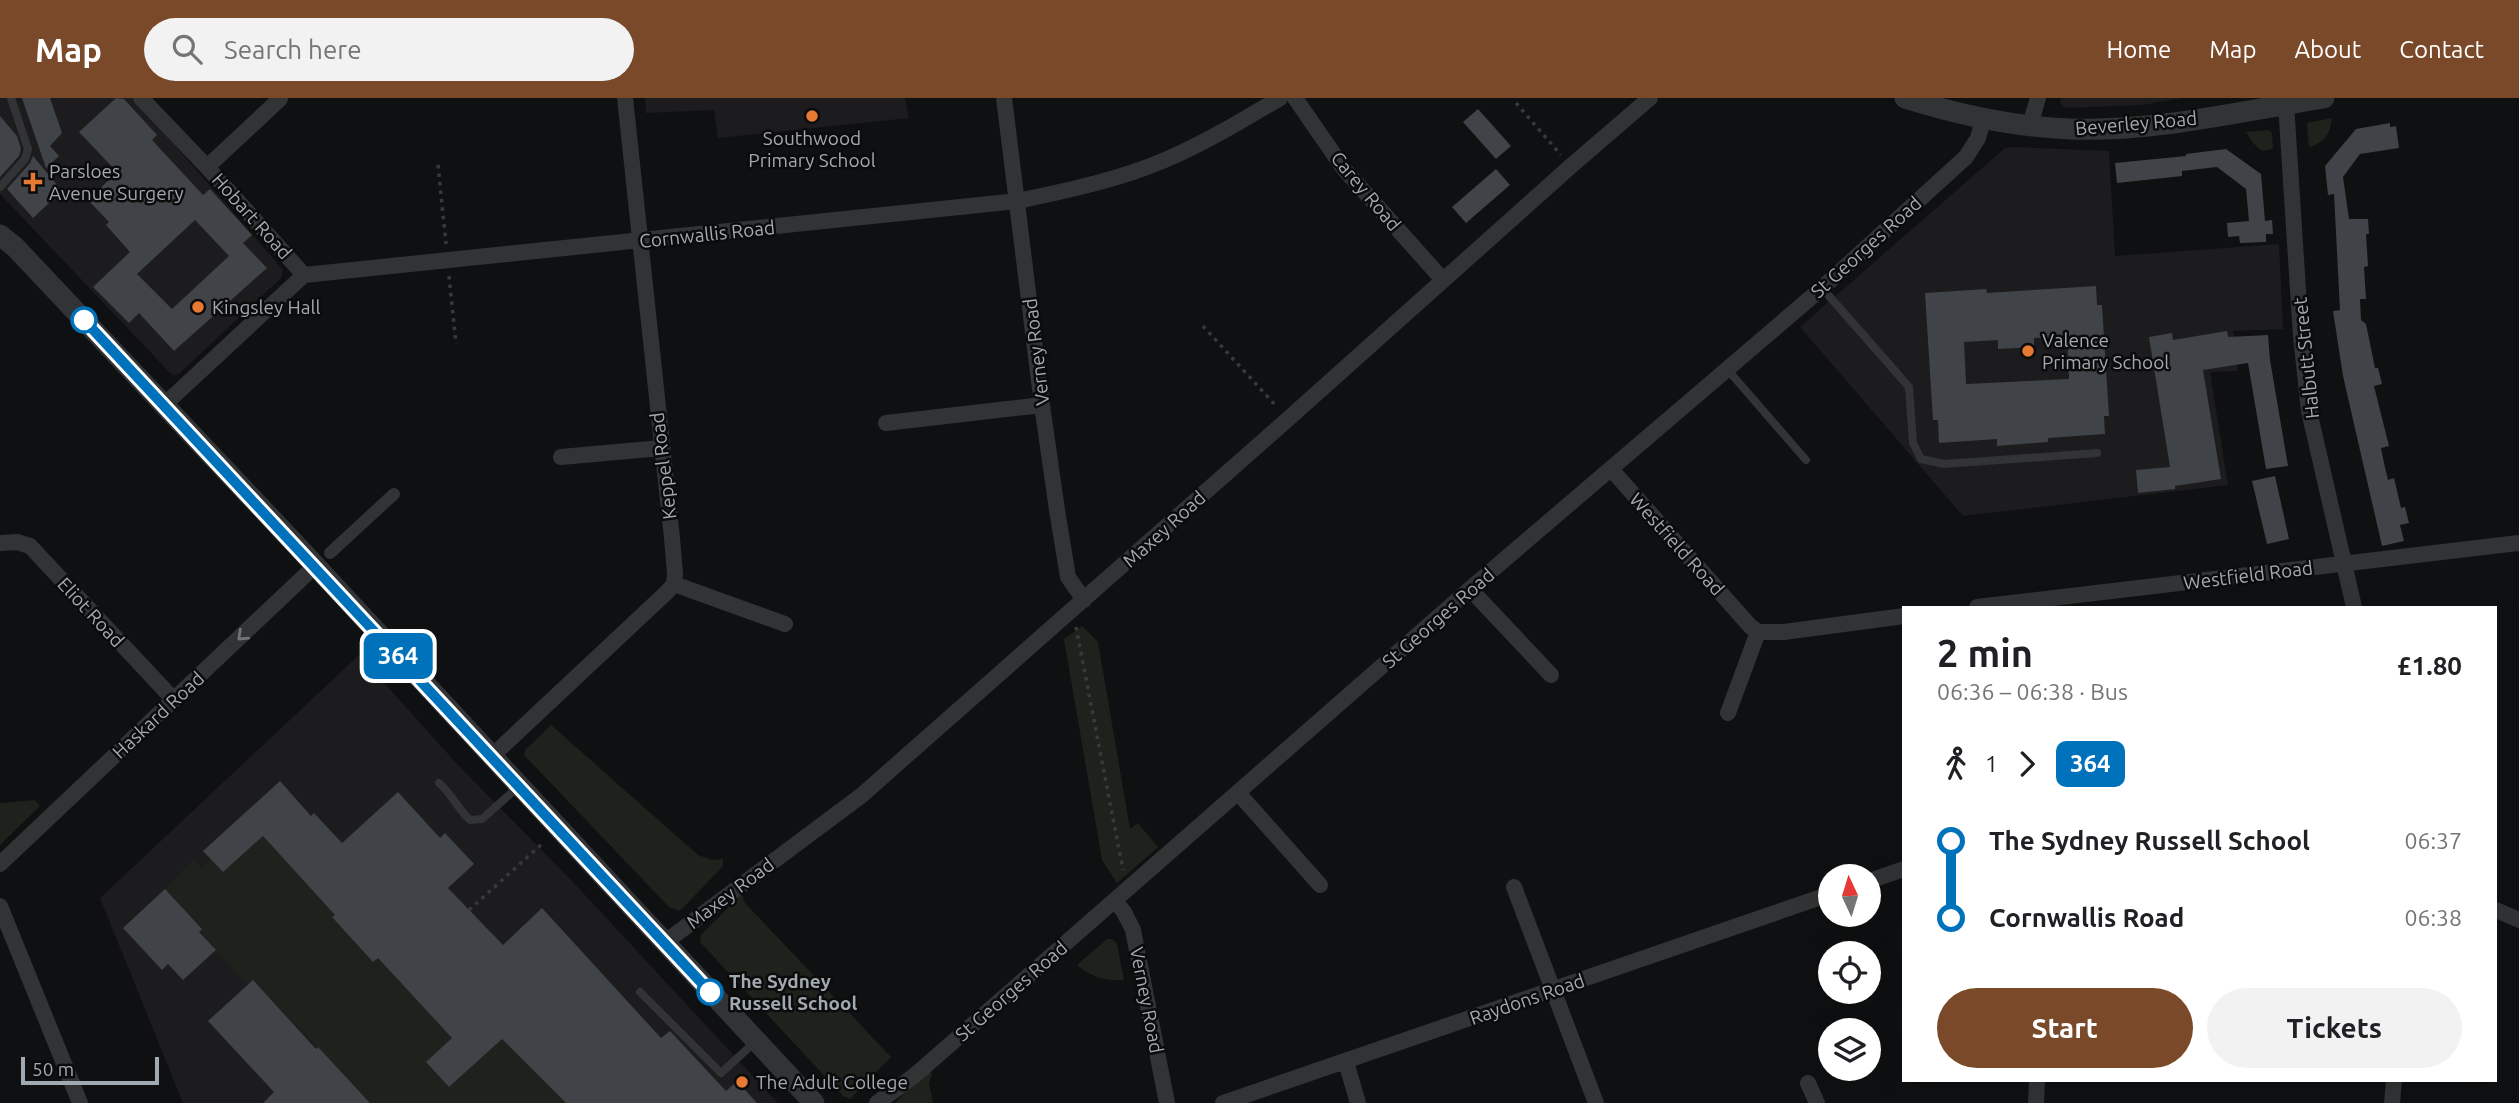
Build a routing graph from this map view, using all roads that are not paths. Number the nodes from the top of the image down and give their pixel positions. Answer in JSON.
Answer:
{"nodes":[{"id":1,"x":11,"y":98,"type":"edge"},
{"id":2,"x":141,"y":98,"type":"edge"},
{"id":3,"x":625,"y":98,"type":"edge"},
{"id":4,"x":1004,"y":98,"type":"edge"},
{"id":5,"x":1280,"y":98,"type":"edge"},
{"id":6,"x":1295,"y":98,"type":"edge"},
{"id":7,"x":1650,"y":98,"type":"edge"},
{"id":8,"x":1905,"y":98,"type":"edge"},
{"id":9,"x":2038,"y":98,"type":"edge"},
{"id":10,"x":2324,"y":98,"type":"edge"},
{"id":11,"x":280,"y":99,"type":"edge"},
{"id":12,"x":2286,"y":104,"type":"junction"},
{"id":13,"x":1983,"y":120,"type":"junction"},
{"id":14,"x":2035,"y":127,"type":"junction"},
{"id":15,"x":207,"y":167,"type":"junction"},
{"id":16,"x":0,"y":187,"type":"edge"},
{"id":17,"x":1018,"y":201,"type":"junction"},
{"id":18,"x":0,"y":235,"type":"edge"},
{"id":19,"x":640,"y":241,"type":"junction"},
{"id":20,"x":304,"y":275,"type":"junction"},
{"id":21,"x":1443,"y":279,"type":"junction"},
{"id":22,"x":1822,"y":288,"type":"junction"},
{"id":23,"x":1727,"y":369,"type":"junction"},
{"id":24,"x":164,"y":405,"type":"junction"},
{"id":25,"x":1042,"y":405,"type":"junction"},
{"id":26,"x":886,"y":423,"type":"dead end"},
{"id":27,"x":661,"y":449,"type":"junction"},
{"id":28,"x":2097,"y":453,"type":"dead end"},
{"id":29,"x":561,"y":457,"type":"dead end"},
{"id":30,"x":1807,"y":460,"type":"dead end"},
{"id":31,"x":1611,"y":469,"type":"junction"},
{"id":32,"x":394,"y":494,"type":"dead end"},
{"id":33,"x":0,"y":543,"type":"edge"},
{"id":34,"x":2519,"y":543,"type":"edge"},
{"id":35,"x":322,"y":559,"type":"junction"},
{"id":36,"x":2345,"y":563,"type":"junction"},
{"id":37,"x":674,"y":584,"type":"junction"},
{"id":38,"x":1469,"y":589,"type":"junction"},
{"id":39,"x":1084,"y":600,"type":"junction"},
{"id":40,"x":1985,"y":606,"type":"edge"},
{"id":41,"x":2354,"y":606,"type":"edge"},
{"id":42,"x":1902,"y":616,"type":"edge"},
{"id":43,"x":785,"y":624,"type":"dead end"},
{"id":44,"x":1758,"y":632,"type":"junction"},
{"id":45,"x":384,"y":642,"type":"junction"},
{"id":46,"x":365,"y":660,"type":"dead end"},
{"id":47,"x":1550,"y":674,"type":"dead end"},
{"id":48,"x":174,"y":699,"type":"junction"},
{"id":49,"x":1728,"y":713,"type":"dead end"},
{"id":50,"x":491,"y":757,"type":"junction"},
{"id":51,"x":439,"y":783,"type":"dead end"},
{"id":52,"x":518,"y":787,"type":"junction"},
{"id":53,"x":1239,"y":794,"type":"junction"},
{"id":54,"x":0,"y":864,"type":"edge"},
{"id":55,"x":1902,"y":870,"type":"edge"},
{"id":56,"x":1881,"y":877,"type":"edge"},
{"id":57,"x":1320,"y":885,"type":"dead end"},
{"id":58,"x":1514,"y":887,"type":"dead end"},
{"id":59,"x":1818,"y":898,"type":"edge"},
{"id":60,"x":1115,"y":901,"type":"junction"},
{"id":61,"x":0,"y":906,"type":"edge"},
{"id":62,"x":2497,"y":909,"type":"edge"},
{"id":63,"x":2519,"y":920,"type":"edge"},
{"id":64,"x":664,"y":943,"type":"junction"},
{"id":65,"x":1553,"y":990,"type":"junction"},
{"id":66,"x":640,"y":992,"type":"dead end"},
{"id":67,"x":756,"y":1041,"type":"junction"},
{"id":68,"x":1346,"y":1062,"type":"junction"},
{"id":69,"x":2037,"y":1082,"type":"edge"},
{"id":70,"x":2394,"y":1082,"type":"edge"},
{"id":71,"x":1808,"y":1083,"type":"dead end"},
{"id":72,"x":80,"y":1103,"type":"edge"},
{"id":73,"x":814,"y":1103,"type":"edge"},
{"id":74,"x":877,"y":1103,"type":"edge"},
{"id":75,"x":1167,"y":1103,"type":"edge"},
{"id":76,"x":1223,"y":1103,"type":"edge"},
{"id":77,"x":1358,"y":1103,"type":"edge"},
{"id":78,"x":1596,"y":1103,"type":"edge"},
{"id":79,"x":1816,"y":1103,"type":"edge"},
{"id":80,"x":2036,"y":1103,"type":"edge"},
{"id":81,"x":2392,"y":1103,"type":"edge"}],
"edges":[{"from":1,"to":16,"type":"lane"},
{"from":2,"to":15,"type":"street","name":"Hobart Road"},
{"from":3,"to":19,"type":"street","name":"Keppel Road"},
{"from":4,"to":17,"type":"street","name":"Verney Road"},
{"from":5,"to":17,"type":"street","name":"Cornwallis Road"},
{"from":6,"to":21,"type":"street","name":"Carey Road"},
{"from":7,"to":21,"type":"street","name":"Maxey Road"},
{"from":8,"to":13,"type":"street","name":"Beverley Road"},
{"from":9,"to":14,"type":"street"},
{"from":10,"to":12,"type":"street","name":"Beverley Road"},
{"from":11,"to":15,"type":"street"},
{"from":12,"to":14,"type":"street","name":"Beverley Road"},
{"from":12,"to":36,"type":"street","name":"Halbutt Street"},
{"from":13,"to":14,"type":"street","name":"Beverley Road"},
{"from":13,"to":22,"type":"street","name":"St Georges Road"},
{"from":15,"to":20,"type":"street","name":"Hobart Road"},
{"from":17,"to":19,"type":"street","name":"Cornwallis Road"},
{"from":17,"to":25,"type":"street","name":"Verney Road"},
{"from":18,"to":24,"type":"street"},
{"from":19,"to":20,"type":"street","name":"Cornwallis Road"},
{"from":19,"to":27,"type":"street","name":"Keppel Road"},
{"from":20,"to":24,"type":"street"},
{"from":21,"to":39,"type":"street","name":"Maxey Road"},
{"from":22,"to":23,"type":"street","name":"St Georges Road"},
{"from":22,"to":28,"type":"lane"},
{"from":23,"to":30,"type":"lane"},
{"from":23,"to":31,"type":"street","name":"St Georges Road"},
{"from":24,"to":35,"type":"street"},
{"from":25,"to":26,"type":"street"},
{"from":25,"to":39,"type":"street","name":"Verney Road"},
{"from":27,"to":29,"type":"street"},
{"from":27,"to":37,"type":"street","name":"Keppel Road"},
{"from":31,"to":38,"type":"street","name":"St Georges Road"},
{"from":31,"to":44,"type":"street","name":"Westfield Road"},
{"from":32,"to":35,"type":"street"},
{"from":33,"to":48,"type":"street","name":"Eliot Road"},
{"from":34,"to":36,"type":"street","name":"Westfield Road"},
{"from":35,"to":45,"type":"street"},
{"from":35,"to":48,"type":"street","name":"Haskard Road","one_way":true},
{"from":36,"to":40,"type":"street","name":"Westfield Road"},
{"from":36,"to":41,"type":"street","name":"Halbutt Street"},
{"from":37,"to":43,"type":"street"},
{"from":37,"to":50,"type":"street"},
{"from":38,"to":47,"type":"street"},
{"from":38,"to":53,"type":"street","name":"St Georges Road"},
{"from":39,"to":64,"type":"street","name":"Maxey Road"},
{"from":42,"to":44,"type":"street"},
{"from":44,"to":49,"type":"street"},
{"from":45,"to":46,"type":"lane"},
{"from":45,"to":50,"type":"street"},
{"from":48,"to":54,"type":"street","name":"Haskard Road"},
{"from":50,"to":52,"type":"street"},
{"from":51,"to":52,"type":"lane"},
{"from":52,"to":64,"type":"street"},
{"from":53,"to":57,"type":"street"},
{"from":53,"to":60,"type":"street","name":"St Georges Road"},
{"from":55,"to":56,"type":"street"},
{"from":58,"to":65,"type":"street"},
{"from":59,"to":65,"type":"street","name":"Raydons Road"},
{"from":60,"to":74,"type":"street","name":"St Georges Road"},
{"from":60,"to":75,"type":"street","name":"Verney Road"},
{"from":61,"to":72,"type":"street"},
{"from":62,"to":63,"type":"street"},
{"from":64,"to":67,"type":"street"},
{"from":65,"to":68,"type":"street","name":"Raydons Road"},
{"from":65,"to":78,"type":"street"},
{"from":66,"to":67,"type":"lane"},
{"from":67,"to":73,"type":"street"},
{"from":68,"to":76,"type":"street","name":"Raydons Road"},
{"from":68,"to":77,"type":"street"},
{"from":69,"to":80,"type":"street"},
{"from":70,"to":81,"type":"street"},
{"from":71,"to":79,"type":"street"}]}
